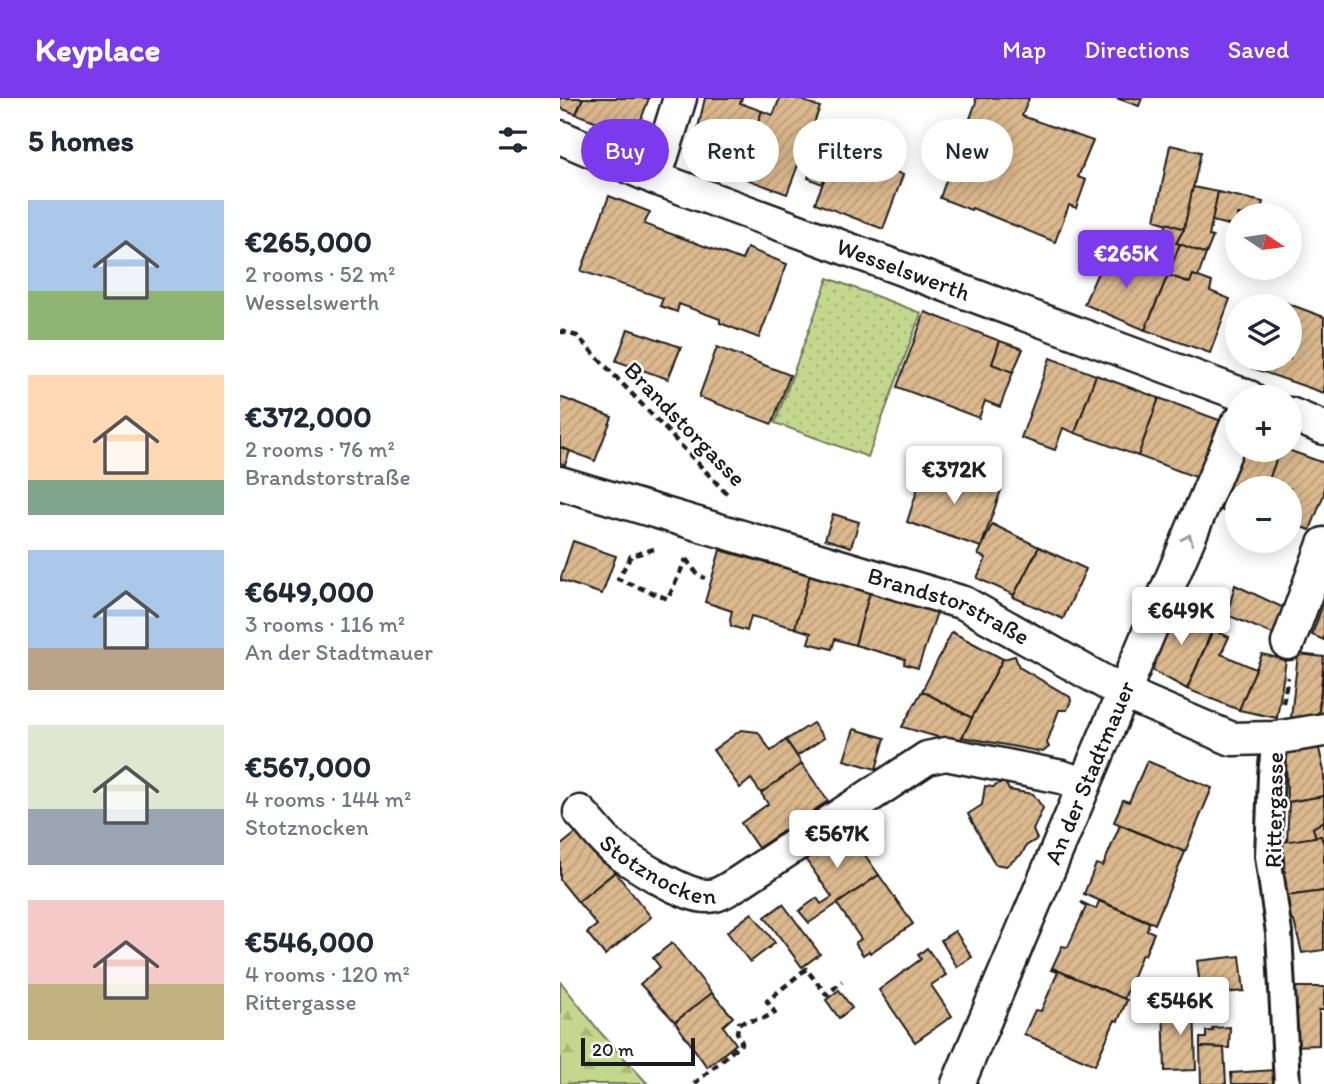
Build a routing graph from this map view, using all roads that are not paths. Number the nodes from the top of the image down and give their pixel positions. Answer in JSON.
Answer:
{"nodes":[{"id":1,"x":680,"y":98,"type":"edge"},
{"id":2,"x":669,"y":133,"type":"edge"},
{"id":3,"x":560,"y":136,"type":"edge"},
{"id":4,"x":581,"y":145,"type":"edge"},
{"id":5,"x":666,"y":182,"type":"edge"},
{"id":6,"x":1225,"y":388,"type":"edge"},
{"id":7,"x":1302,"y":419,"type":"edge"},
{"id":8,"x":1324,"y":428,"type":"edge"},
{"id":9,"x":1225,"y":452,"type":"edge"},
{"id":10,"x":560,"y":483,"type":"edge"},
{"id":11,"x":1324,"y":544,"type":"edge"},
{"id":12,"x":1288,"y":643,"type":"road end"},
{"id":13,"x":1122,"y":692,"type":"junction"},
{"id":14,"x":1324,"y":730,"type":"edge"},
{"id":15,"x":1275,"y":738,"type":"junction"},
{"id":16,"x":1083,"y":784,"type":"junction"},
{"id":17,"x":580,"y":812,"type":"dead end"},
{"id":18,"x":958,"y":1084,"type":"edge"},
{"id":19,"x":1287,"y":1084,"type":"edge"}],
"edges":[{"from":1,"to":2,"type":"street"},
{"from":3,"to":4,"type":"street","name":"Wesselswerth"},
{"from":5,"to":6,"type":"street","name":"Wesselswerth"},
{"from":7,"to":8,"type":"street"},
{"from":13,"to":9,"type":"street","name":"An der Stadtmauer","one_way":true},
{"from":10,"to":13,"type":"street","name":"Brandstorstraße"},
{"from":11,"to":12,"type":"street"},
{"from":13,"to":15,"type":"street","name":"Brandstorstraße"},
{"from":13,"to":16,"type":"street","name":"An der Stadtmauer"},
{"from":14,"to":15,"type":"street","name":"Brandstorstraße"},
{"from":15,"to":19,"type":"street","name":"Rittergasse"},
{"from":16,"to":17,"type":"street","name":"Stotznocken"},
{"from":16,"to":18,"type":"street","name":"An der Stadtmauer"}]}
